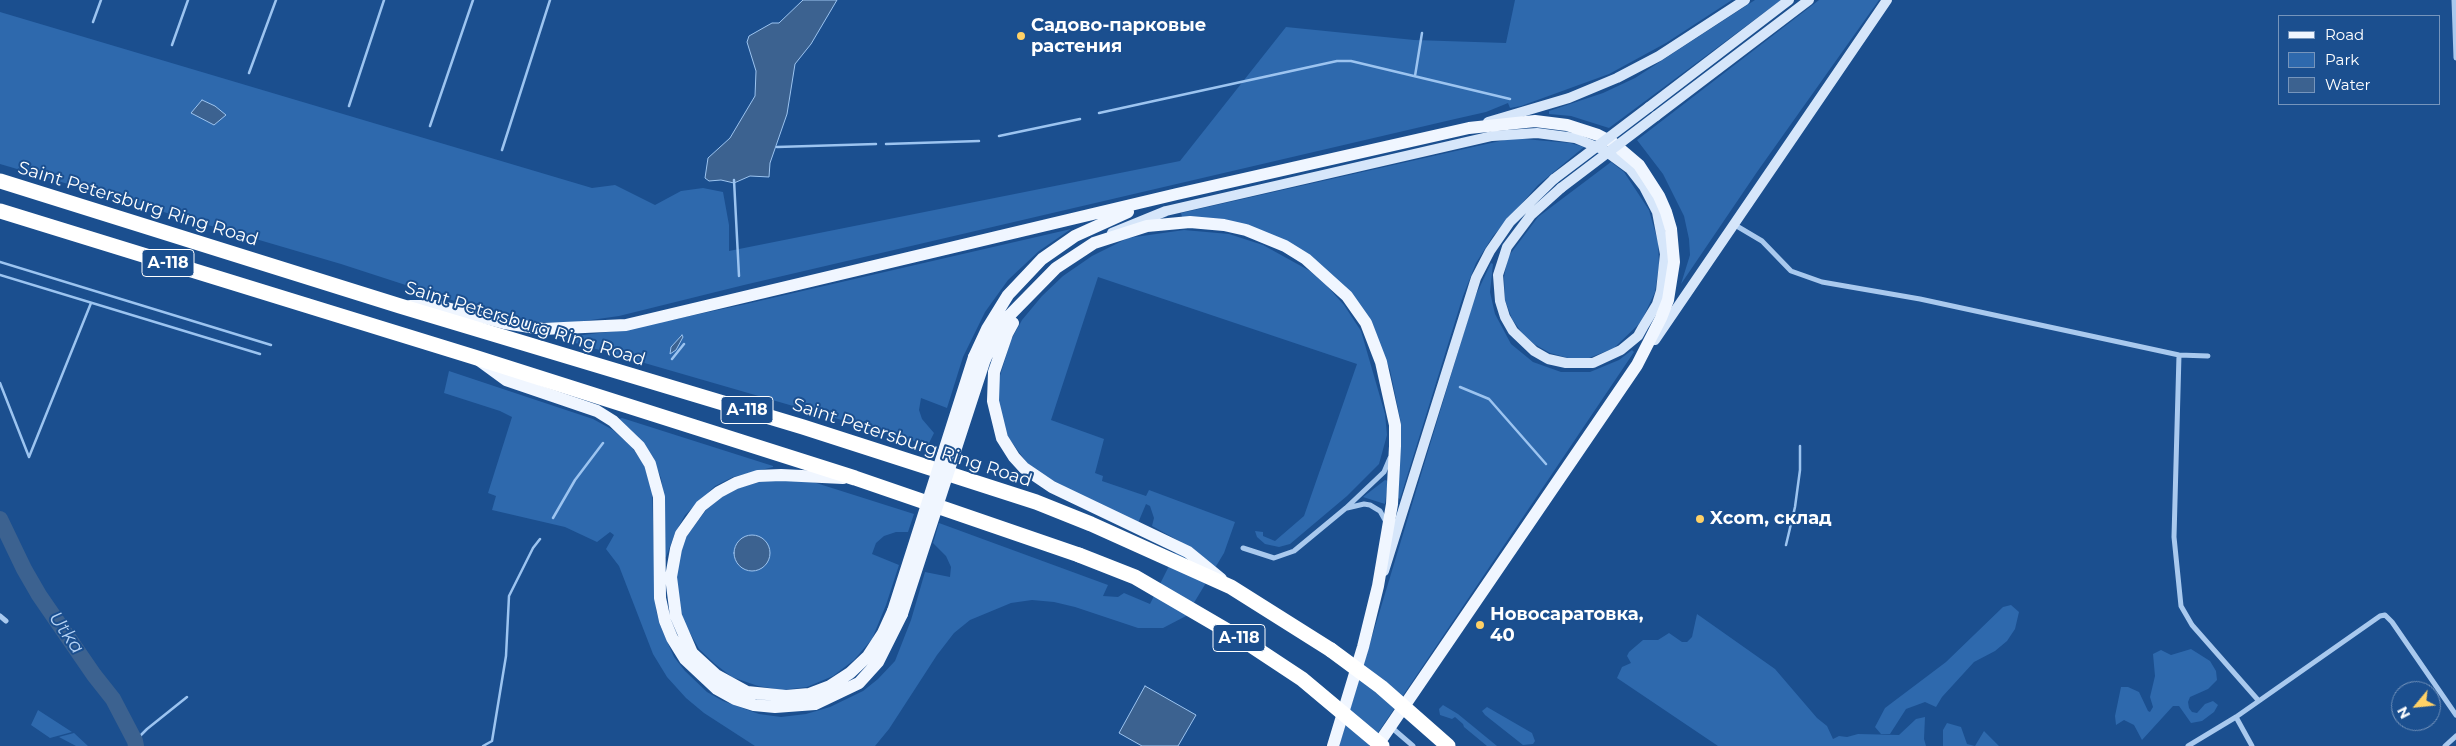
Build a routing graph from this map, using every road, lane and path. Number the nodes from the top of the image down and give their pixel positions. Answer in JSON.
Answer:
{"nodes":[{"id":1,"x":1745,"y":0,"type":"edge"},
{"id":2,"x":1789,"y":0,"type":"edge"},
{"id":3,"x":1809,"y":0,"type":"edge"},
{"id":4,"x":1887,"y":0,"type":"edge"},
{"id":5,"x":2454,"y":0,"type":"edge"},
{"id":6,"x":2456,"y":58,"type":"edge"},
{"id":7,"x":1470,"y":128,"type":"junction"},
{"id":8,"x":0,"y":181,"type":"edge"},
{"id":9,"x":1177,"y":194,"type":"junction"},
{"id":10,"x":0,"y":211,"type":"edge"},
{"id":11,"x":1735,"y":225,"type":"junction"},
{"id":12,"x":1094,"y":243,"type":"junction"},
{"id":13,"x":1026,"y":300,"type":"junction"},
{"id":14,"x":400,"y":306,"type":"junction"},
{"id":15,"x":2180,"y":355,"type":"junction"},
{"id":16,"x":2208,"y":356,"type":"dead end"},
{"id":17,"x":474,"y":357,"type":"junction"},
{"id":18,"x":979,"y":358,"type":"junction"},
{"id":19,"x":1637,"y":365,"type":"junction"},
{"id":20,"x":1395,"y":446,"type":"junction"},
{"id":21,"x":855,"y":478,"type":"junction"},
{"id":22,"x":1346,"y":508,"type":"junction"},
{"id":23,"x":1387,"y":530,"type":"junction"},
{"id":24,"x":1243,"y":548,"type":"dead end"},
{"id":25,"x":1378,"y":586,"type":"junction"},
{"id":26,"x":1231,"y":587,"type":"junction"},
{"id":27,"x":897,"y":612,"type":"junction"},
{"id":28,"x":0,"y":616,"type":"edge"},
{"id":29,"x":6,"y":621,"type":"dead end"},
{"id":30,"x":2258,"y":700,"type":"junction"},
{"id":31,"x":2456,"y":715,"type":"edge"},
{"id":32,"x":2236,"y":717,"type":"junction"},
{"id":33,"x":1390,"y":726,"type":"junction"},
{"id":34,"x":2456,"y":736,"type":"edge"},
{"id":35,"x":1333,"y":746,"type":"edge"},
{"id":36,"x":1377,"y":746,"type":"edge"},
{"id":37,"x":1382,"y":746,"type":"edge"},
{"id":38,"x":1413,"y":746,"type":"edge"},
{"id":39,"x":1448,"y":746,"type":"edge"},
{"id":40,"x":2188,"y":746,"type":"edge"},
{"id":41,"x":2252,"y":746,"type":"edge"},
{"id":42,"x":2444,"y":746,"type":"edge"}],
"edges":[{"from":1,"to":7,"type":"main road"},
{"from":2,"to":25,"type":"main road","bridge":true},
{"from":3,"to":12,"type":"main road","bridge":true},
{"from":4,"to":11,"type":"main road"},
{"from":5,"to":6,"type":"street"},
{"from":7,"to":9,"type":"main road"},
{"from":7,"to":19,"type":"main road"},
{"from":8,"to":14,"type":"highway","name":"Saint Petersburg Ring Road","number":"А-118"},
{"from":9,"to":14,"type":"main road"},
{"from":9,"to":18,"type":"main road"},
{"from":10,"to":17,"type":"highway","number":"А-118"},
{"from":11,"to":15,"type":"street"},
{"from":11,"to":19,"type":"main road"},
{"from":12,"to":13,"type":"main road"},
{"from":12,"to":20,"type":"main road"},
{"from":13,"to":18,"type":"main road"},
{"from":13,"to":26,"type":"main road"},
{"from":14,"to":26,"type":"highway","name":"Saint Petersburg Ring Road","number":"А-118"},
{"from":15,"to":16,"type":"street"},
{"from":15,"to":30,"type":"street"},
{"from":17,"to":21,"type":"highway","number":"А-118"},
{"from":17,"to":27,"type":"main road"},
{"from":18,"to":27,"type":"main road","bridge":true},
{"from":19,"to":33,"type":"main road"},
{"from":20,"to":22,"type":"street"},
{"from":20,"to":23,"type":"main road"},
{"from":21,"to":27,"type":"main road"},
{"from":21,"to":37,"type":"highway","number":"А-118","bridge":true},
{"from":22,"to":23,"type":"street"},
{"from":22,"to":24,"type":"street"},
{"from":23,"to":25,"type":"main road"},
{"from":25,"to":35,"type":"main road"},
{"from":26,"to":39,"type":"highway","name":"Saint Petersburg Ring Road","number":"А-118","bridge":true},
{"from":28,"to":29,"type":"street"},
{"from":30,"to":31,"type":"street"},
{"from":30,"to":32,"type":"street"},
{"from":32,"to":40,"type":"street"},
{"from":32,"to":41,"type":"street"},
{"from":33,"to":36,"type":"main road"},
{"from":33,"to":38,"type":"street"},
{"from":34,"to":42,"type":"street"}]}
